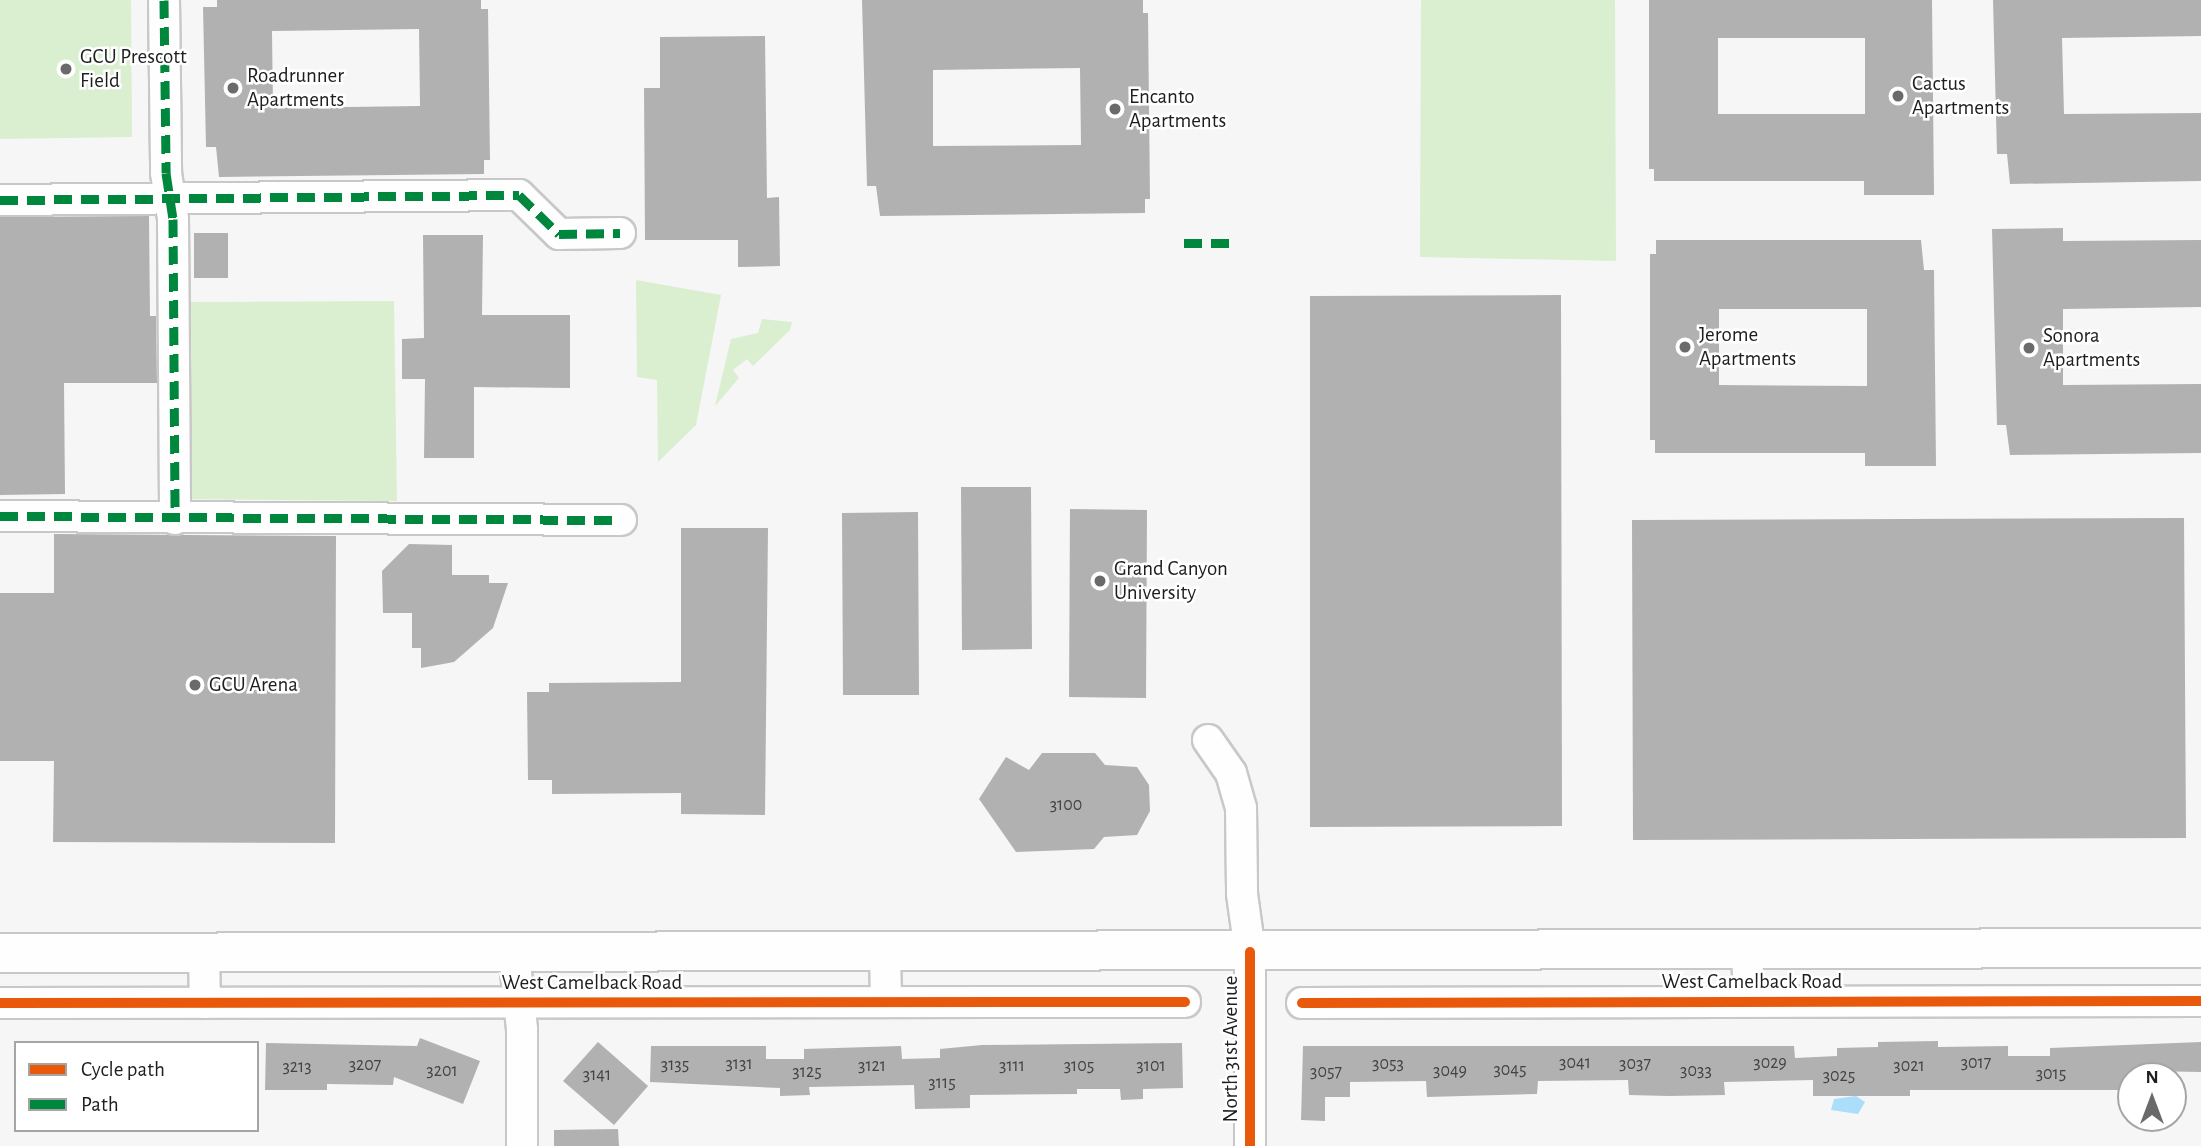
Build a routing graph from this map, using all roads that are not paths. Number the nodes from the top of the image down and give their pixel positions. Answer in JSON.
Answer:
{"nodes":[{"id":1,"x":164,"y":0,"type":"edge"},
{"id":2,"x":172,"y":199,"type":"junction"},
{"id":3,"x":0,"y":200,"type":"edge"},
{"id":4,"x":620,"y":233,"type":"dead end"},
{"id":5,"x":0,"y":516,"type":"edge"},
{"id":6,"x":175,"y":519,"type":"junction"},
{"id":7,"x":621,"y":520,"type":"dead end"},
{"id":8,"x":1208,"y":740,"type":"dead end"},
{"id":9,"x":2201,"y":948,"type":"edge"},
{"id":10,"x":1747,"y":950,"type":"junction"},
{"id":11,"x":1250,"y":952,"type":"junction"},
{"id":12,"x":0,"y":953,"type":"edge"},
{"id":13,"x":204,"y":953,"type":"junction"},
{"id":14,"x":514,"y":953,"type":"junction"},
{"id":15,"x":885,"y":953,"type":"junction"},
{"id":16,"x":1749,"y":1001,"type":"junction"},
{"id":17,"x":2201,"y":1001,"type":"edge"},
{"id":18,"x":520,"y":1002,"type":"junction"},
{"id":19,"x":886,"y":1002,"type":"junction"},
{"id":20,"x":1185,"y":1002,"type":"dead end"},
{"id":21,"x":0,"y":1003,"type":"edge"},
{"id":22,"x":205,"y":1003,"type":"junction"},
{"id":23,"x":1302,"y":1003,"type":"dead end"},
{"id":24,"x":522,"y":1146,"type":"edge"},
{"id":25,"x":1250,"y":1146,"type":"edge"}],
"edges":[{"from":1,"to":2,"type":"street"},
{"from":2,"to":3,"type":"street"},
{"from":2,"to":4,"type":"street"},
{"from":2,"to":6,"type":"street"},
{"from":5,"to":6,"type":"street"},
{"from":6,"to":7,"type":"street"},
{"from":8,"to":11,"type":"street","name":"North 31st Avenue"},
{"from":9,"to":10,"type":"main road","name":"West Camelback Road"},
{"from":10,"to":11,"type":"main road","name":"West Camelback Road"},
{"from":10,"to":16,"type":"street","name":"West Camelback Road"},
{"from":11,"to":15,"type":"main road","name":"West Camelback Road"},
{"from":11,"to":25,"type":"street","name":"North 31st Avenue"},
{"from":12,"to":13,"type":"main road","name":"West Camelback Road"},
{"from":13,"to":14,"type":"main road","name":"West Camelback Road"},
{"from":13,"to":22,"type":"street"},
{"from":14,"to":15,"type":"main road","name":"West Camelback Road"},
{"from":14,"to":18,"type":"street"},
{"from":15,"to":19,"type":"street"},
{"from":16,"to":17,"type":"street","name":"West Camelback Road"},
{"from":16,"to":23,"type":"street","name":"West Camelback Road"},
{"from":18,"to":19,"type":"street","name":"West Camelback Road"},
{"from":18,"to":22,"type":"street","name":"West Camelback Road"},
{"from":18,"to":24,"type":"street"},
{"from":19,"to":20,"type":"street","name":"West Camelback Road"},
{"from":21,"to":22,"type":"street","name":"West Camelback Road"}]}
